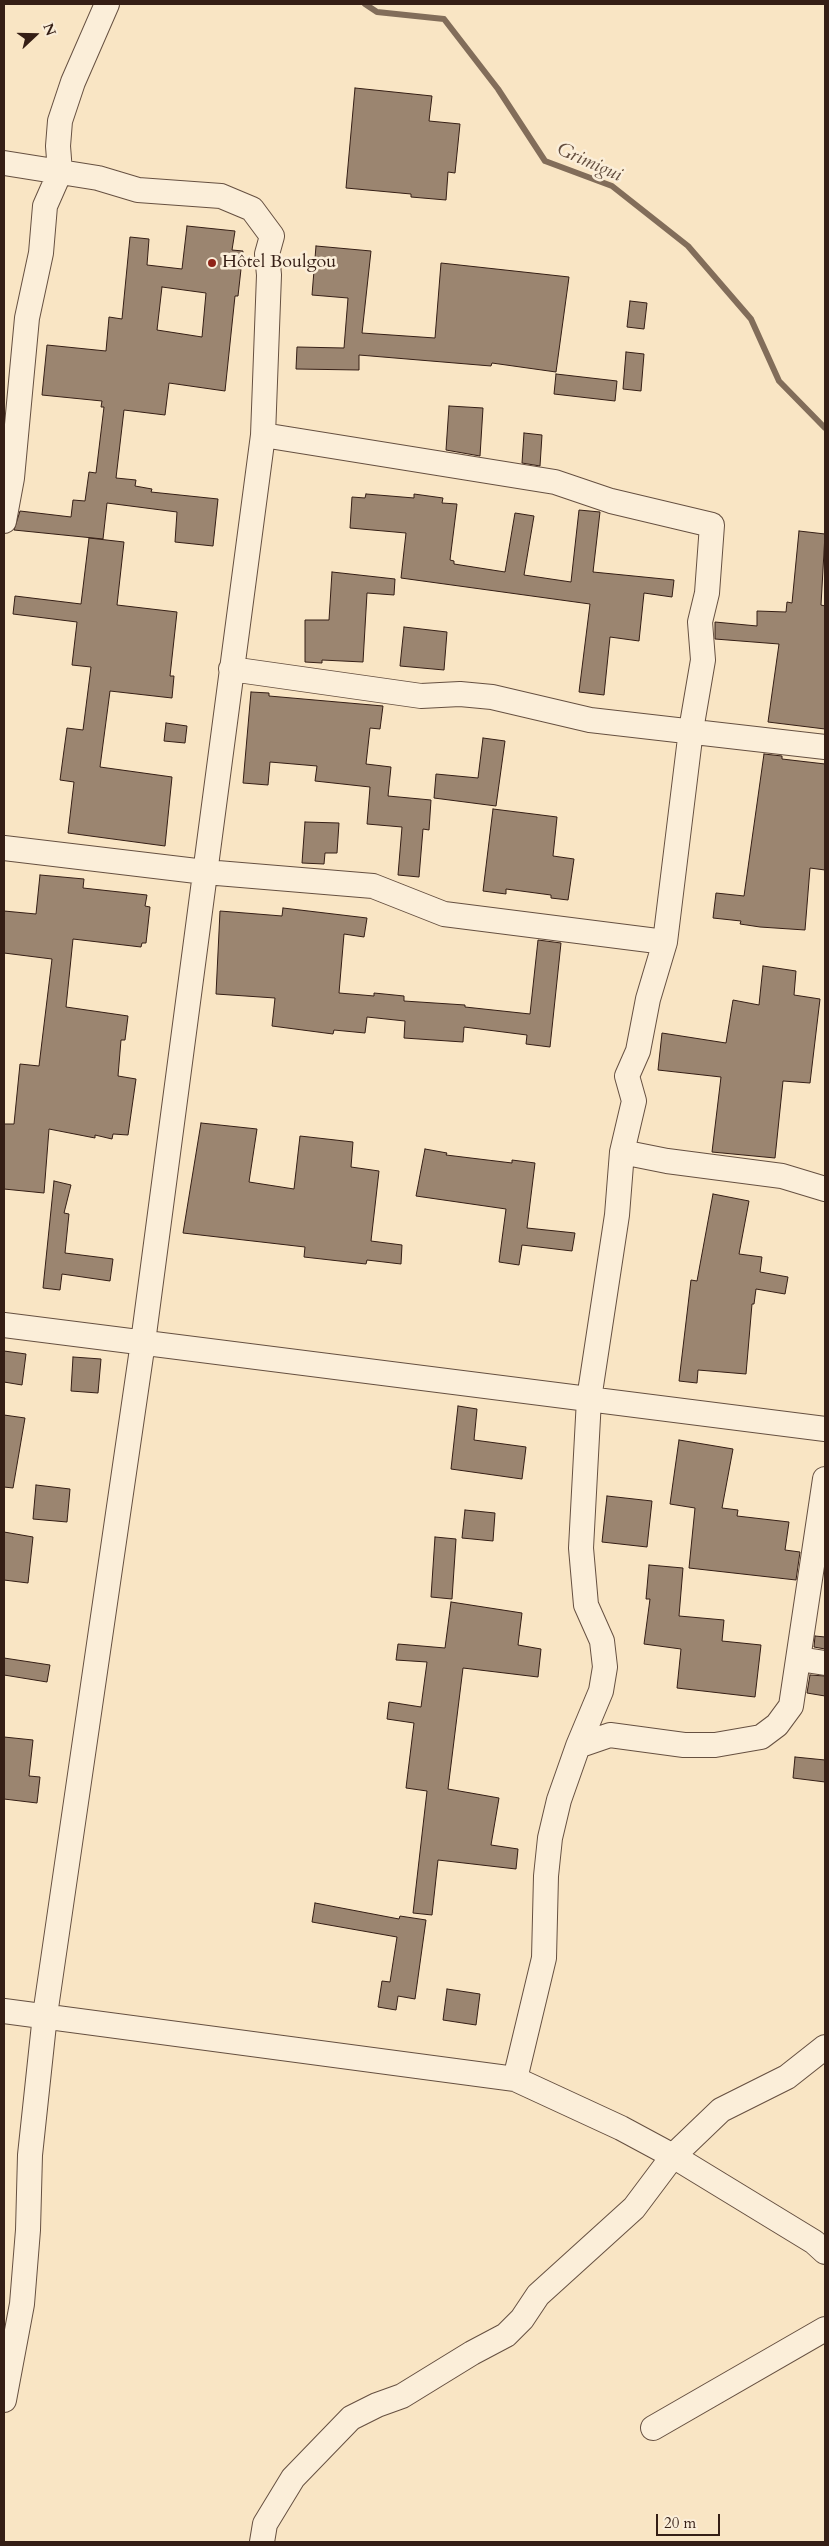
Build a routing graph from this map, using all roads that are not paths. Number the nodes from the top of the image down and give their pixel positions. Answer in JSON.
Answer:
{"nodes":[{"id":1,"x":107,"y":4,"type":"edge"},
{"id":2,"x":4,"y":163,"type":"edge"},
{"id":3,"x":60,"y":172,"type":"junction"},
{"id":4,"x":263,"y":435,"type":"junction"},
{"id":5,"x":4,"y":521,"type":"edge"},
{"id":6,"x":231,"y":669,"type":"junction"},
{"id":7,"x":692,"y":730,"type":"junction"},
{"id":8,"x":825,"y":747,"type":"edge"},
{"id":9,"x":4,"y":848,"type":"edge"},
{"id":10,"x":204,"y":872,"type":"junction"},
{"id":11,"x":665,"y":942,"type":"junction"},
{"id":12,"x":622,"y":1152,"type":"junction"},
{"id":13,"x":825,"y":1189,"type":"edge"},
{"id":14,"x":4,"y":1326,"type":"edge"},
{"id":15,"x":143,"y":1342,"type":"junction"},
{"id":16,"x":590,"y":1399,"type":"junction"},
{"id":17,"x":825,"y":1429,"type":"edge"},
{"id":18,"x":825,"y":1479,"type":"edge"},
{"id":19,"x":799,"y":1659,"type":"junction"},
{"id":20,"x":825,"y":1663,"type":"edge"},
{"id":21,"x":578,"y":1746,"type":"junction"},
{"id":22,"x":4,"y":2010,"type":"edge"},
{"id":23,"x":45,"y":2015,"type":"junction"},
{"id":24,"x":825,"y":2047,"type":"edge"},
{"id":25,"x":515,"y":2079,"type":"junction"},
{"id":26,"x":673,"y":2156,"type":"junction"},
{"id":27,"x":825,"y":2252,"type":"edge"},
{"id":28,"x":825,"y":2329,"type":"edge"},
{"id":29,"x":4,"y":2400,"type":"edge"},
{"id":30,"x":653,"y":2428,"type":"dead end"},
{"id":31,"x":262,"y":2542,"type":"edge"}],
"edges":[{"from":1,"to":3,"type":"street"},
{"from":2,"to":3,"type":"street"},
{"from":3,"to":4,"type":"street"},
{"from":3,"to":5,"type":"street"},
{"from":4,"to":6,"type":"street"},
{"from":4,"to":7,"type":"street"},
{"from":6,"to":7,"type":"street"},
{"from":6,"to":10,"type":"street"},
{"from":7,"to":8,"type":"street"},
{"from":7,"to":11,"type":"street"},
{"from":9,"to":10,"type":"street"},
{"from":10,"to":11,"type":"street"},
{"from":10,"to":15,"type":"street"},
{"from":11,"to":12,"type":"street"},
{"from":12,"to":13,"type":"street"},
{"from":12,"to":16,"type":"street"},
{"from":14,"to":15,"type":"street"},
{"from":15,"to":16,"type":"street"},
{"from":15,"to":23,"type":"street"},
{"from":16,"to":17,"type":"street"},
{"from":16,"to":21,"type":"street"},
{"from":18,"to":19,"type":"street"},
{"from":19,"to":20,"type":"street"},
{"from":19,"to":21,"type":"street"},
{"from":21,"to":25,"type":"street"},
{"from":22,"to":23,"type":"street"},
{"from":23,"to":25,"type":"street"},
{"from":23,"to":29,"type":"street"},
{"from":24,"to":26,"type":"street"},
{"from":25,"to":26,"type":"street"},
{"from":26,"to":27,"type":"street"},
{"from":26,"to":31,"type":"street"},
{"from":28,"to":30,"type":"street"}]}
